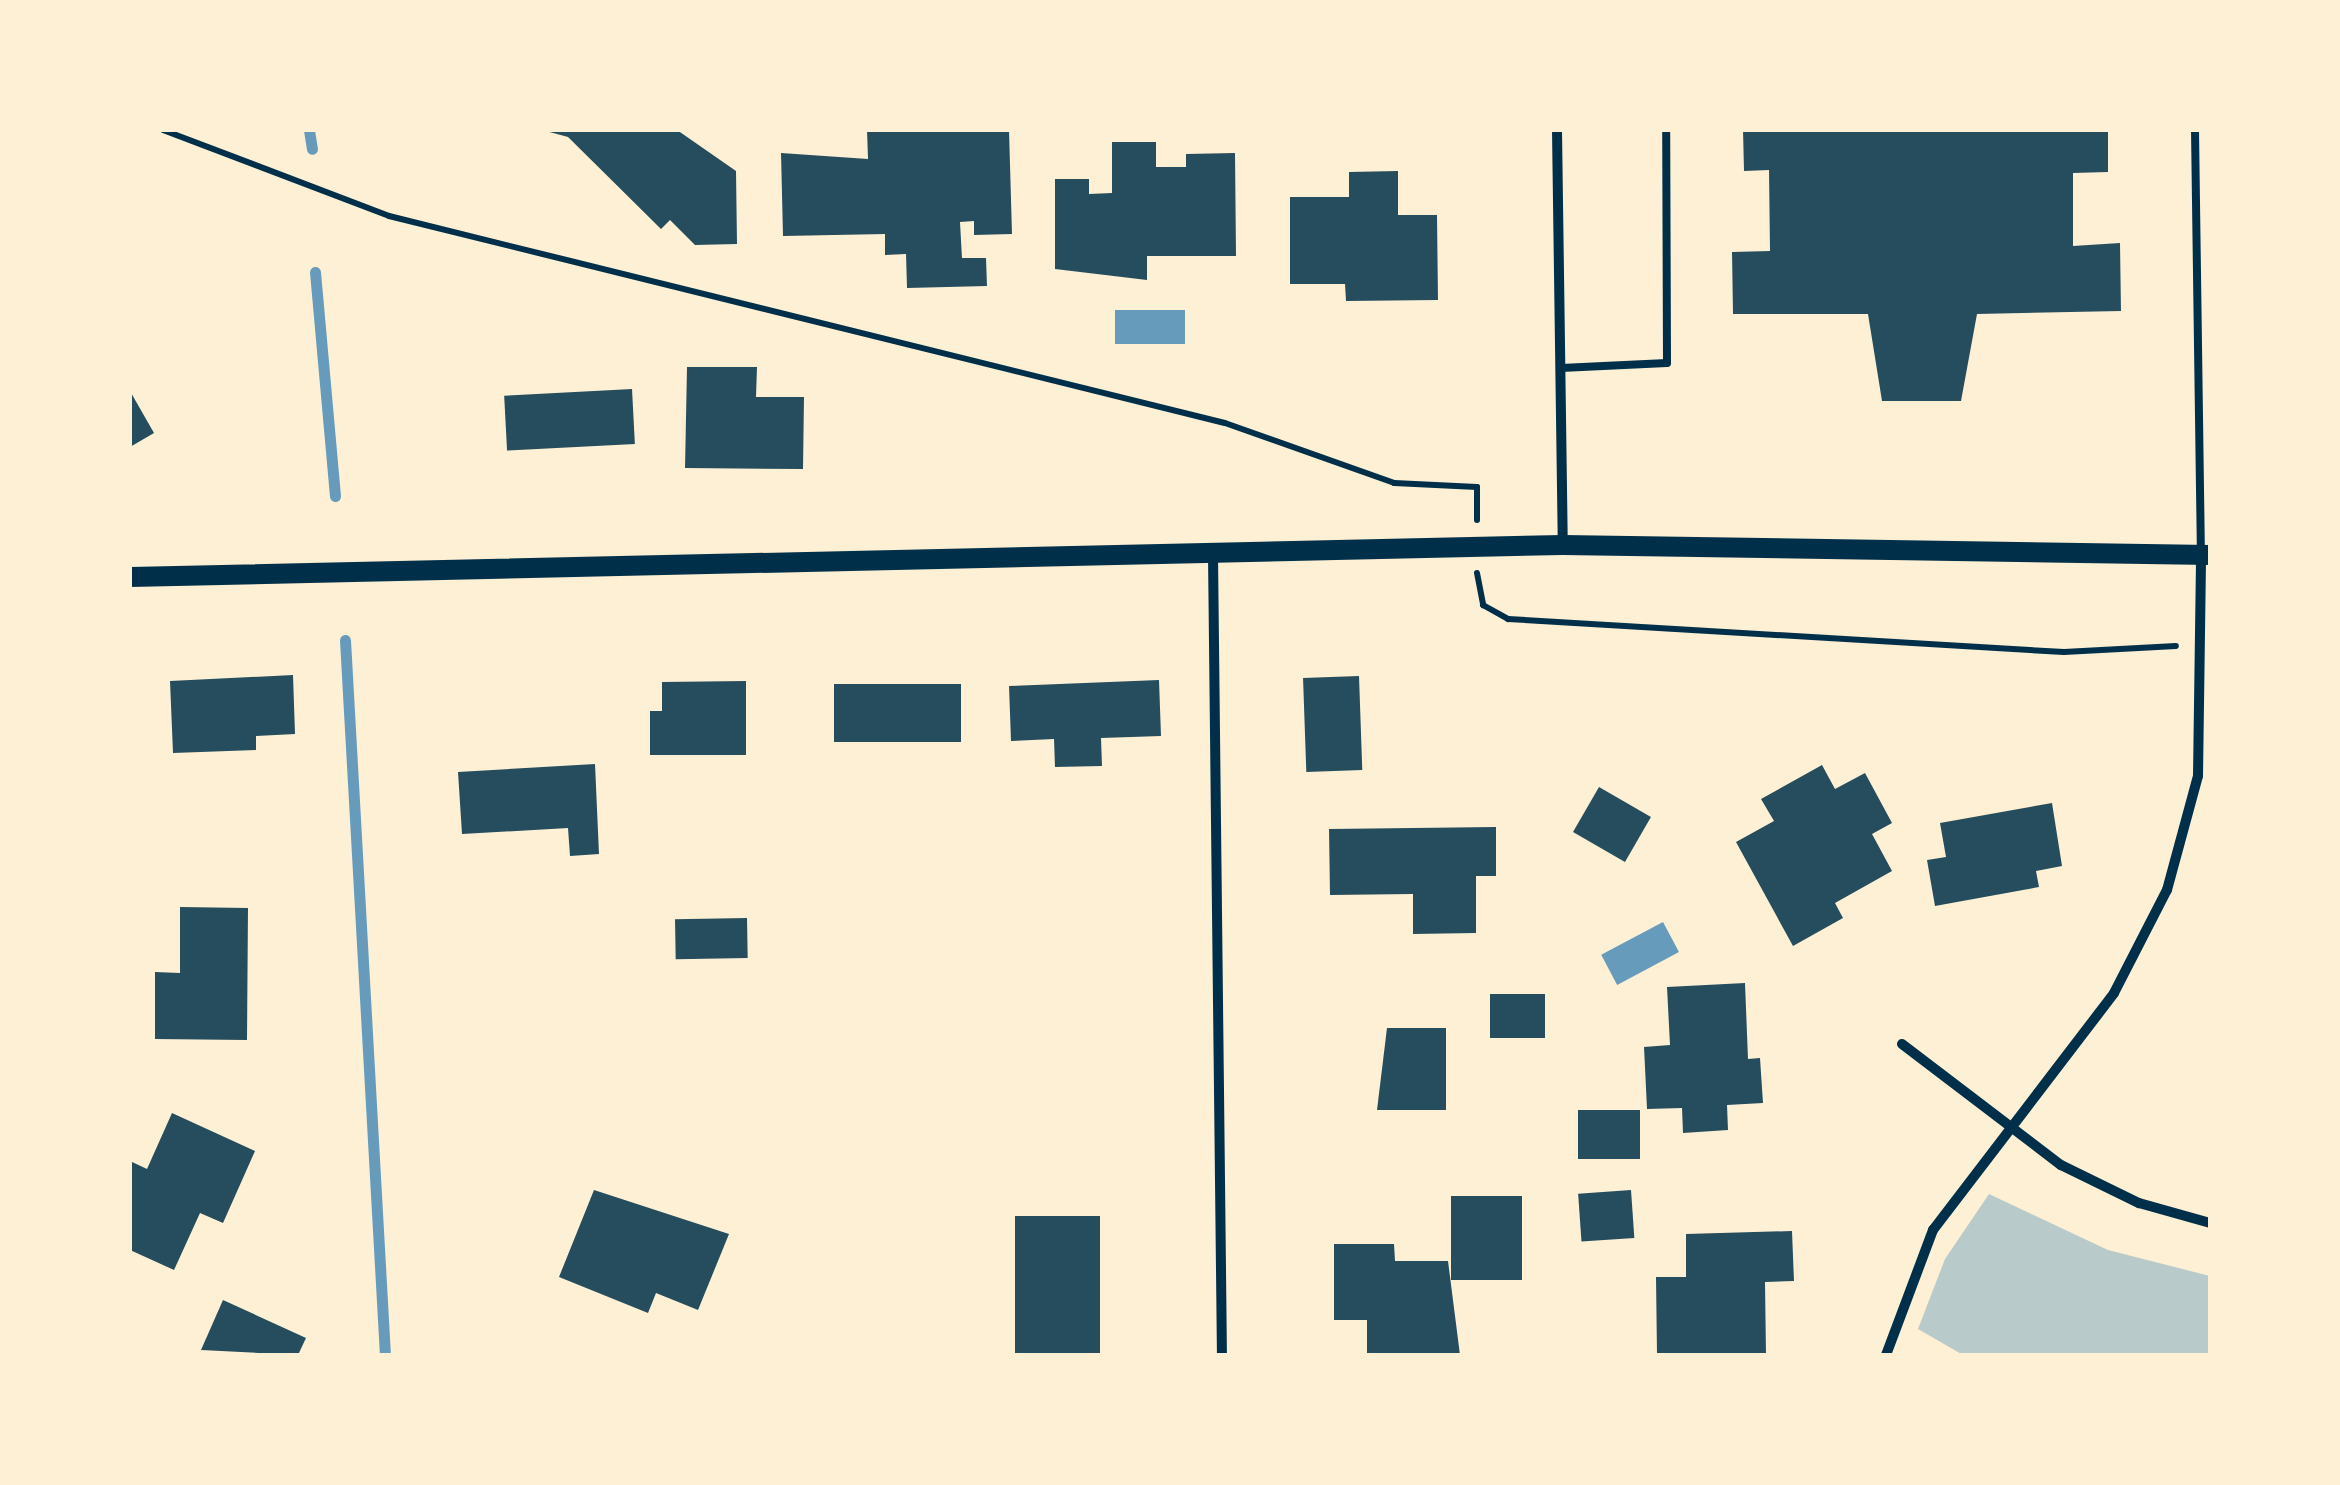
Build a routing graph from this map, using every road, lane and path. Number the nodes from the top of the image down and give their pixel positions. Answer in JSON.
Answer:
{"nodes":[{"id":1,"x":163,"y":130,"type":"edge"},
{"id":2,"x":1557,"y":130,"type":"edge"},
{"id":3,"x":1666,"y":130,"type":"edge"},
{"id":4,"x":2195,"y":130,"type":"edge"},
{"id":5,"x":1561,"y":368,"type":"junction"},
{"id":6,"x":1477,"y":497,"type":"dead end"},
{"id":7,"x":1563,"y":546,"type":"junction"},
{"id":8,"x":1213,"y":554,"type":"junction"},
{"id":9,"x":2206,"y":555,"type":"edge"},
{"id":10,"x":130,"y":577,"type":"edge"},
{"id":11,"x":1477,"y":587,"type":"dead end"},
{"id":12,"x":2203,"y":646,"type":"junction"},
{"id":13,"x":1902,"y":1044,"type":"dead end"},
{"id":14,"x":2005,"y":1128,"type":"junction"},
{"id":15,"x":2210,"y":1222,"type":"edge"},
{"id":16,"x":1222,"y":1355,"type":"edge"},
{"id":17,"x":1886,"y":1355,"type":"edge"}],
"edges":[{"from":1,"to":6,"type":"path"},
{"from":2,"to":5,"type":"street"},
{"from":3,"to":5,"type":"lane"},
{"from":4,"to":9,"type":"lane"},
{"from":5,"to":7,"type":"street"},
{"from":7,"to":8,"type":"main road"},
{"from":7,"to":9,"type":"main road"},
{"from":8,"to":10,"type":"main road"},
{"from":8,"to":16,"type":"street"},
{"from":9,"to":12,"type":"street"},
{"from":11,"to":12,"type":"path"},
{"from":12,"to":14,"type":"street"},
{"from":13,"to":14,"type":"street"},
{"from":14,"to":15,"type":"street"},
{"from":14,"to":17,"type":"street"}]}
